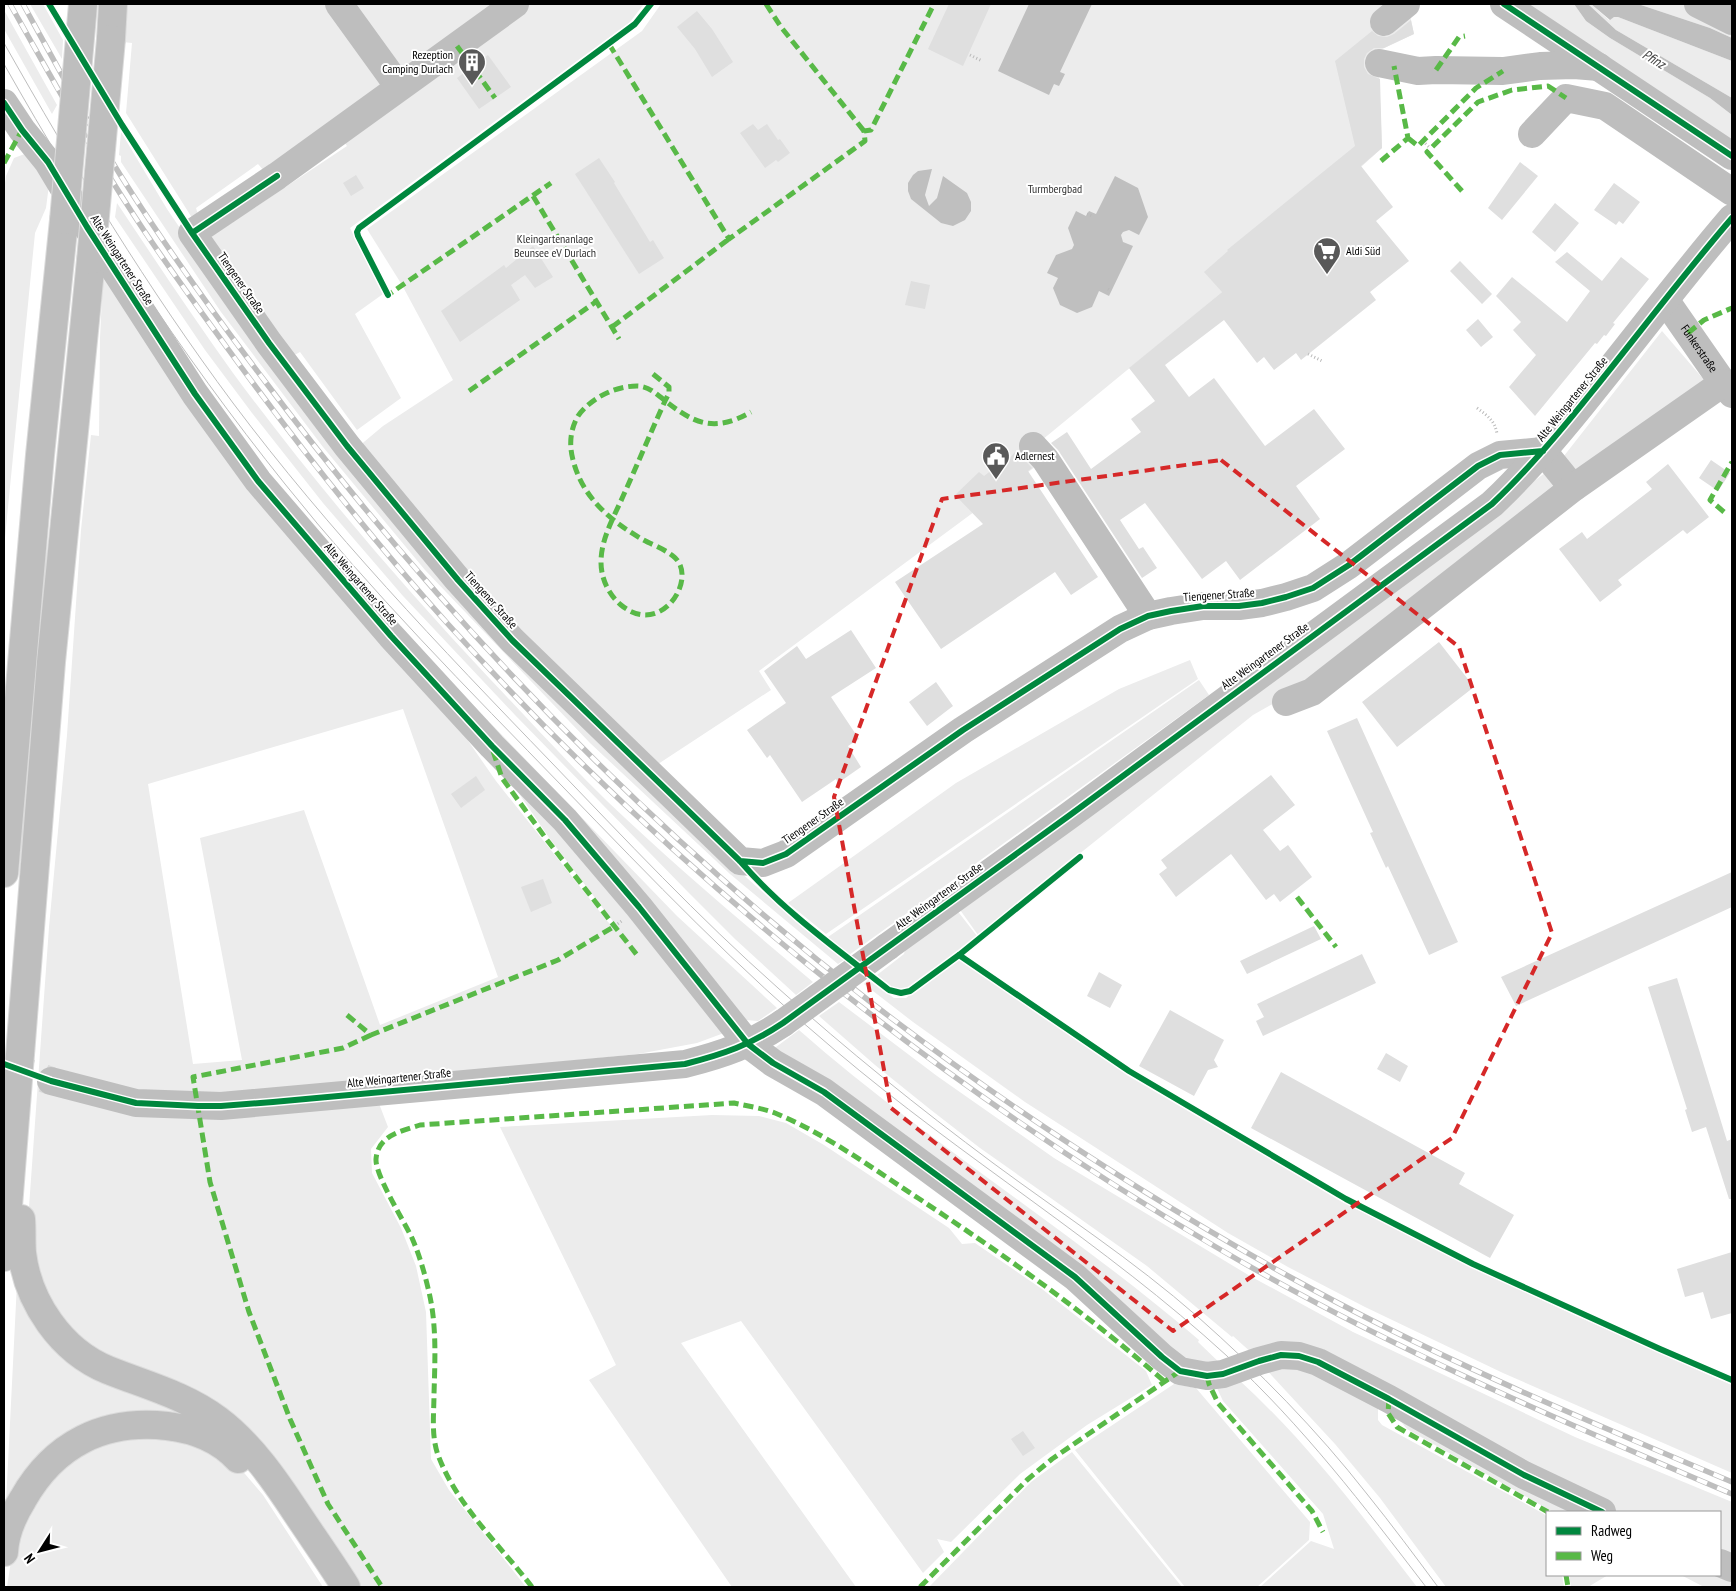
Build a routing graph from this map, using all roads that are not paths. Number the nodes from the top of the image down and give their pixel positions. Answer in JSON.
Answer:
{"nodes":[{"id":1,"x":83,"y":4,"type":"edge"},
{"id":2,"x":113,"y":4,"type":"edge"},
{"id":3,"x":339,"y":4,"type":"edge"},
{"id":4,"x":515,"y":4,"type":"edge"},
{"id":5,"x":1406,"y":4,"type":"edge"},
{"id":6,"x":1504,"y":4,"type":"edge"},
{"id":7,"x":1698,"y":4,"type":"edge"},
{"id":8,"x":1732,"y":21,"type":"edge"},
{"id":9,"x":1384,"y":22,"type":"dead end"},
{"id":10,"x":1379,"y":63,"type":"dead end"},
{"id":11,"x":1599,"y":67,"type":"junction"},
{"id":12,"x":399,"y":87,"type":"junction"},
{"id":13,"x":4,"y":103,"type":"edge"},
{"id":14,"x":1532,"y":134,"type":"dead end"},
{"id":15,"x":1732,"y":156,"type":"edge"},
{"id":16,"x":1732,"y":192,"type":"edge"},
{"id":17,"x":1732,"y":218,"type":"edge"},
{"id":18,"x":1666,"y":301,"type":"junction"},
{"id":19,"x":1727,"y":388,"type":"edge"},
{"id":20,"x":1033,"y":446,"type":"dead end"},
{"id":21,"x":1543,"y":451,"type":"junction"},
{"id":22,"x":1573,"y":488,"type":"junction"},
{"id":23,"x":1148,"y":616,"type":"junction"},
{"id":24,"x":1286,"y":702,"type":"dead end"},
{"id":25,"x":4,"y":873,"type":"edge"},
{"id":26,"x":748,"y":1044,"type":"junction"},
{"id":27,"x":18,"y":1075,"type":"junction"},
{"id":28,"x":51,"y":1082,"type":"tunnel mouth"},
{"id":29,"x":4,"y":1257,"type":"edge"},
{"id":30,"x":1600,"y":1511,"type":"edge"},
{"id":31,"x":4,"y":1552,"type":"edge"},
{"id":32,"x":332,"y":1587,"type":"edge"},
{"id":33,"x":346,"y":1587,"type":"edge"}],
"edges":[{"from":1,"to":25,"type":"main road","bridge":true},
{"from":2,"to":27,"type":"main road","bridge":true},
{"from":3,"to":12,"type":"main road"},
{"from":4,"to":12,"type":"main road"},
{"from":5,"to":9,"type":"main road"},
{"from":6,"to":11,"type":"main road"},
{"from":7,"to":8,"type":"main road"},
{"from":10,"to":11,"type":"main road"},
{"from":11,"to":15,"type":"main road"},
{"from":12,"to":23,"type":"main road","name":"Tiengener Straße"},
{"from":13,"to":26,"type":"main road","name":"Alte Weingartener Straße"},
{"from":14,"to":16,"type":"main road"},
{"from":17,"to":18,"type":"main road","name":"Alte Weingartener Straße"},
{"from":18,"to":19,"type":"main road","name":"Funkerstraße"},
{"from":18,"to":21,"type":"main road","name":"Alte Weingartener Straße"},
{"from":19,"to":22,"type":"main road"},
{"from":20,"to":23,"type":"main road"},
{"from":21,"to":22,"type":"main road"},
{"from":21,"to":23,"type":"main road","name":"Tiengener Straße"},
{"from":21,"to":26,"type":"main road","name":"Alte Weingartener Straße","bridge":true},
{"from":22,"to":24,"type":"main road"},
{"from":26,"to":28,"type":"main road","name":"Alte Weingartener Straße"},
{"from":26,"to":30,"type":"main road"},
{"from":27,"to":29,"type":"main road"},
{"from":27,"to":33,"type":"main road"},
{"from":31,"to":32,"type":"main road"}]}
